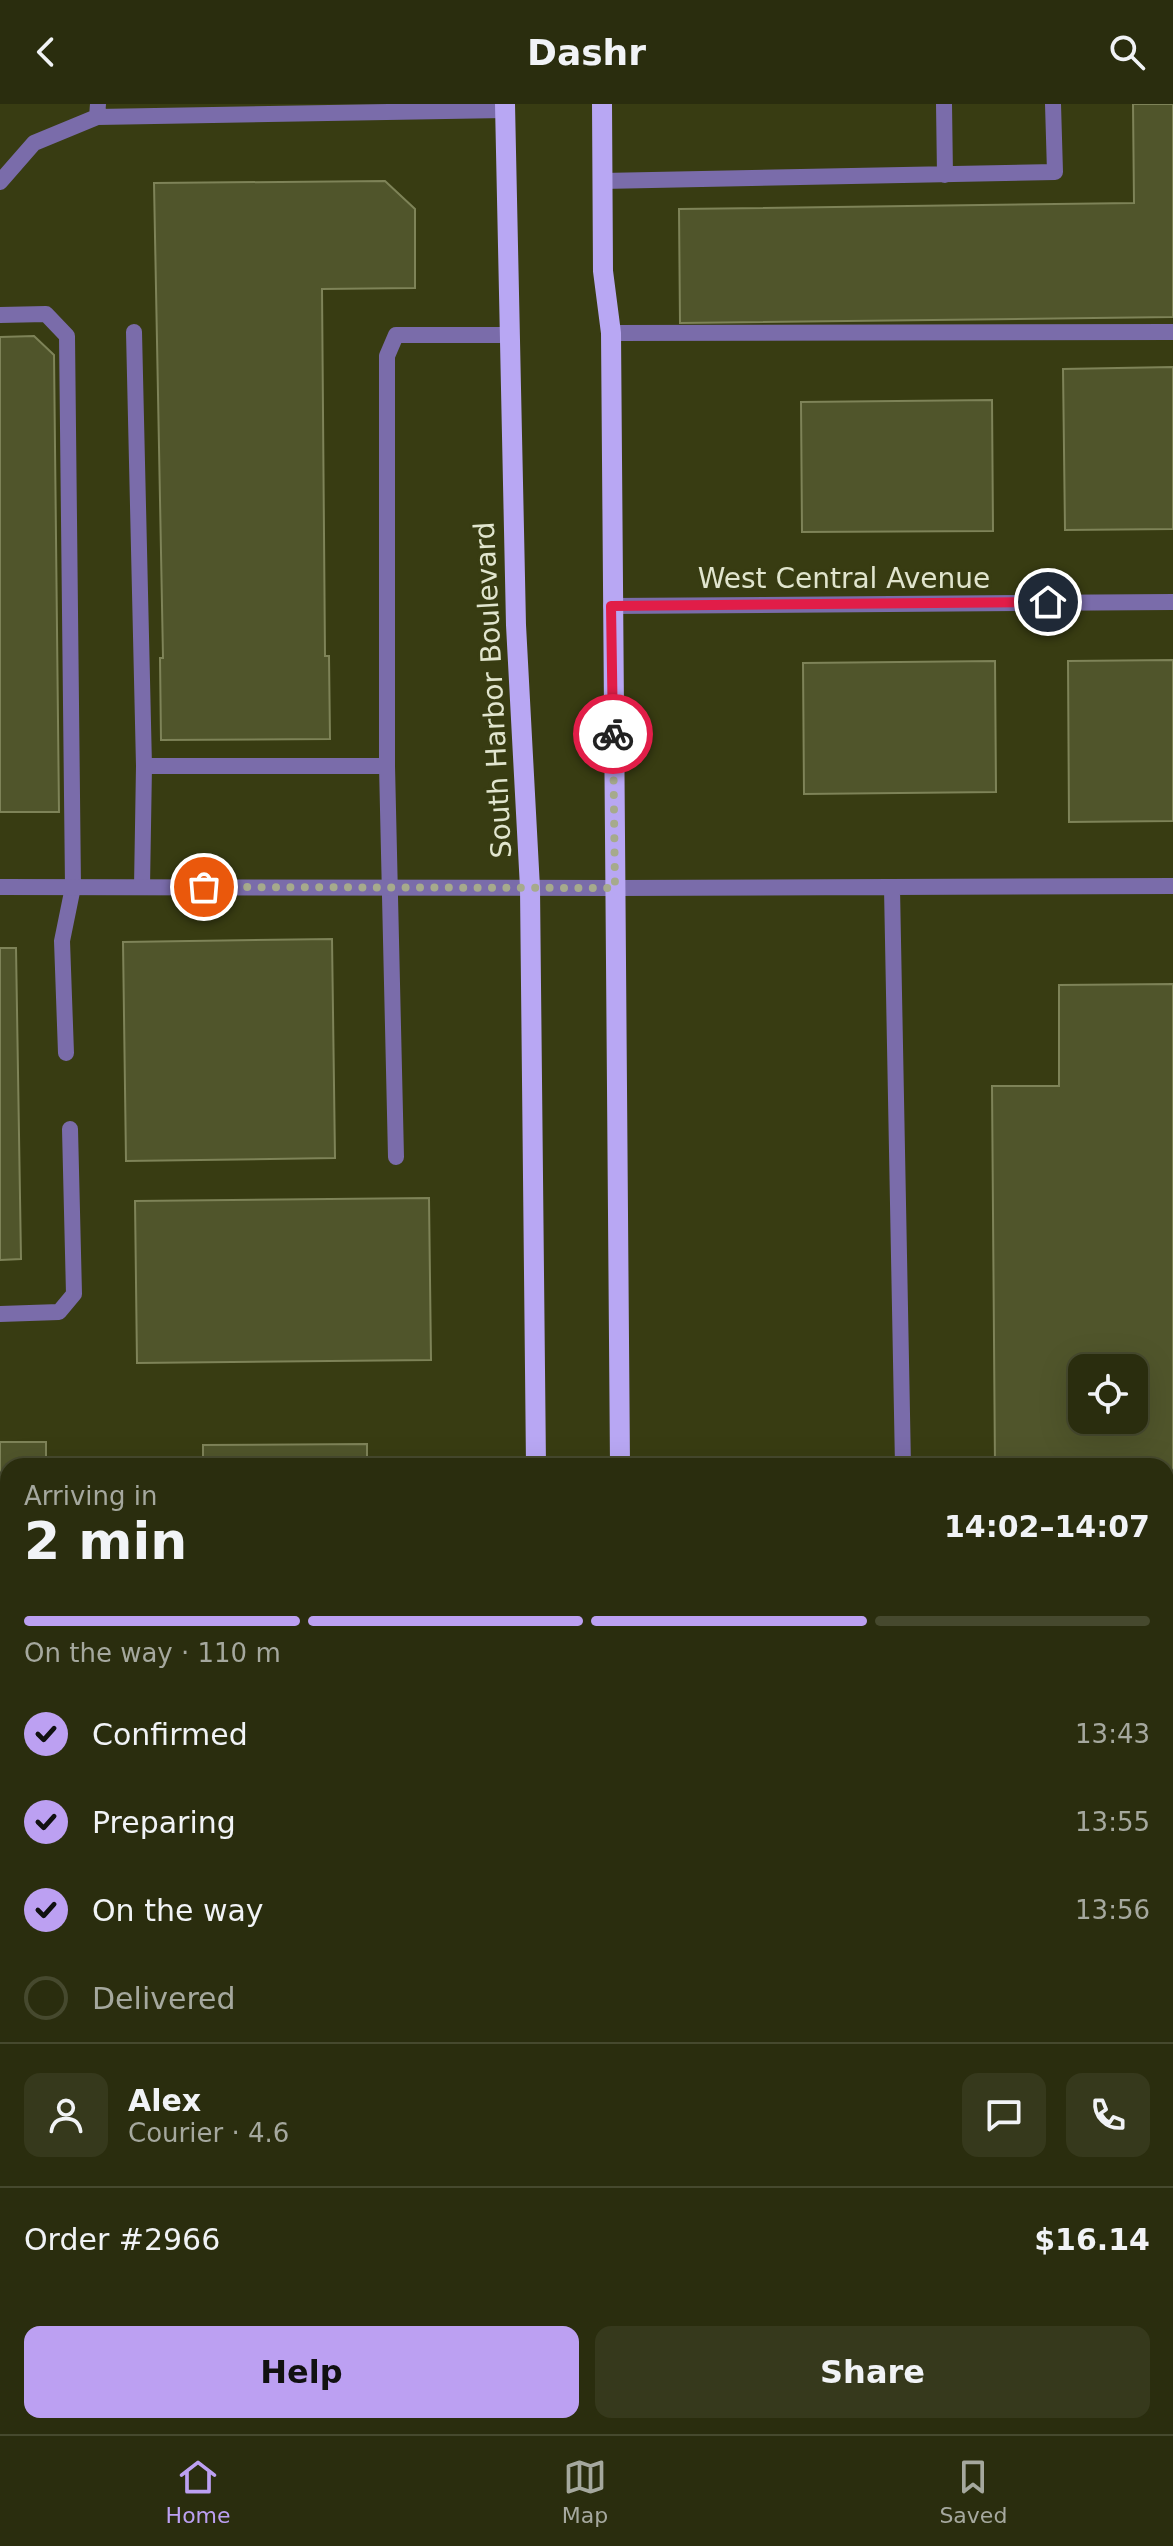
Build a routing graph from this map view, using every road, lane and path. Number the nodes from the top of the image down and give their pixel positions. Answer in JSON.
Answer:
{"nodes":[{"id":1,"x":602,"y":104,"type":"edge"},
{"id":2,"x":944,"y":104,"type":"edge"},
{"id":3,"x":1053,"y":104,"type":"edge"},
{"id":4,"x":505,"y":107,"type":"edge"},
{"id":5,"x":275,"y":109,"type":"edge"},
{"id":6,"x":98,"y":110,"type":"edge"},
{"id":7,"x":945,"y":175,"type":"junction"},
{"id":8,"x":602,"y":181,"type":"junction"},
{"id":9,"x":0,"y":182,"type":"edge"},
{"id":10,"x":0,"y":315,"type":"edge"},
{"id":11,"x":134,"y":332,"type":"dead end"},
{"id":12,"x":1173,"y":332,"type":"edge"},
{"id":13,"x":611,"y":333,"type":"junction"},
{"id":14,"x":510,"y":335,"type":"junction"},
{"id":15,"x":1173,"y":602,"type":"edge"},
{"id":16,"x":611,"y":606,"type":"junction"},
{"id":17,"x":144,"y":766,"type":"junction"},
{"id":18,"x":387,"y":766,"type":"junction"},
{"id":19,"x":1173,"y":886,"type":"edge"},
{"id":20,"x":0,"y":887,"type":"edge"},
{"id":21,"x":73,"y":887,"type":"junction"},
{"id":22,"x":142,"y":887,"type":"junction"},
{"id":23,"x":392,"y":887,"type":"junction"},
{"id":24,"x":530,"y":888,"type":"junction"},
{"id":25,"x":615,"y":888,"type":"junction"},
{"id":26,"x":892,"y":888,"type":"junction"},
{"id":27,"x":66,"y":1053,"type":"dead end"},
{"id":28,"x":70,"y":1129,"type":"dead end"},
{"id":29,"x":396,"y":1157,"type":"dead end"},
{"id":30,"x":0,"y":1314,"type":"edge"},
{"id":31,"x":536,"y":1458,"type":"edge"},
{"id":32,"x":620,"y":1458,"type":"edge"},
{"id":33,"x":903,"y":1458,"type":"edge"}],
"edges":[{"from":1,"to":8,"type":"main road"},
{"from":2,"to":7,"type":"street"},
{"from":3,"to":7,"type":"street"},
{"from":4,"to":5,"type":"street"},
{"from":4,"to":14,"type":"main road","name":"South Harbor Boulevard"},
{"from":5,"to":6,"type":"street"},
{"from":6,"to":9,"type":"street"},
{"from":7,"to":8,"type":"street"},
{"from":8,"to":13,"type":"main road"},
{"from":10,"to":21,"type":"street"},
{"from":11,"to":17,"type":"street"},
{"from":12,"to":13,"type":"street"},
{"from":13,"to":16,"type":"main road"},
{"from":14,"to":18,"type":"street"},
{"from":14,"to":24,"type":"main road","name":"South Harbor Boulevard"},
{"from":15,"to":16,"type":"street","name":"West Central Avenue"},
{"from":16,"to":25,"type":"main road"},
{"from":17,"to":18,"type":"street"},
{"from":17,"to":22,"type":"street"},
{"from":18,"to":23,"type":"street"},
{"from":19,"to":26,"type":"street"},
{"from":20,"to":21,"type":"street"},
{"from":21,"to":22,"type":"street"},
{"from":21,"to":27,"type":"street"},
{"from":22,"to":23,"type":"street"},
{"from":23,"to":24,"type":"street"},
{"from":23,"to":29,"type":"street"},
{"from":24,"to":25,"type":"street"},
{"from":24,"to":31,"type":"main road","name":"South Harbor Boulevard"},
{"from":25,"to":26,"type":"street"},
{"from":25,"to":32,"type":"main road"},
{"from":26,"to":33,"type":"street"},
{"from":28,"to":30,"type":"street"}]}
